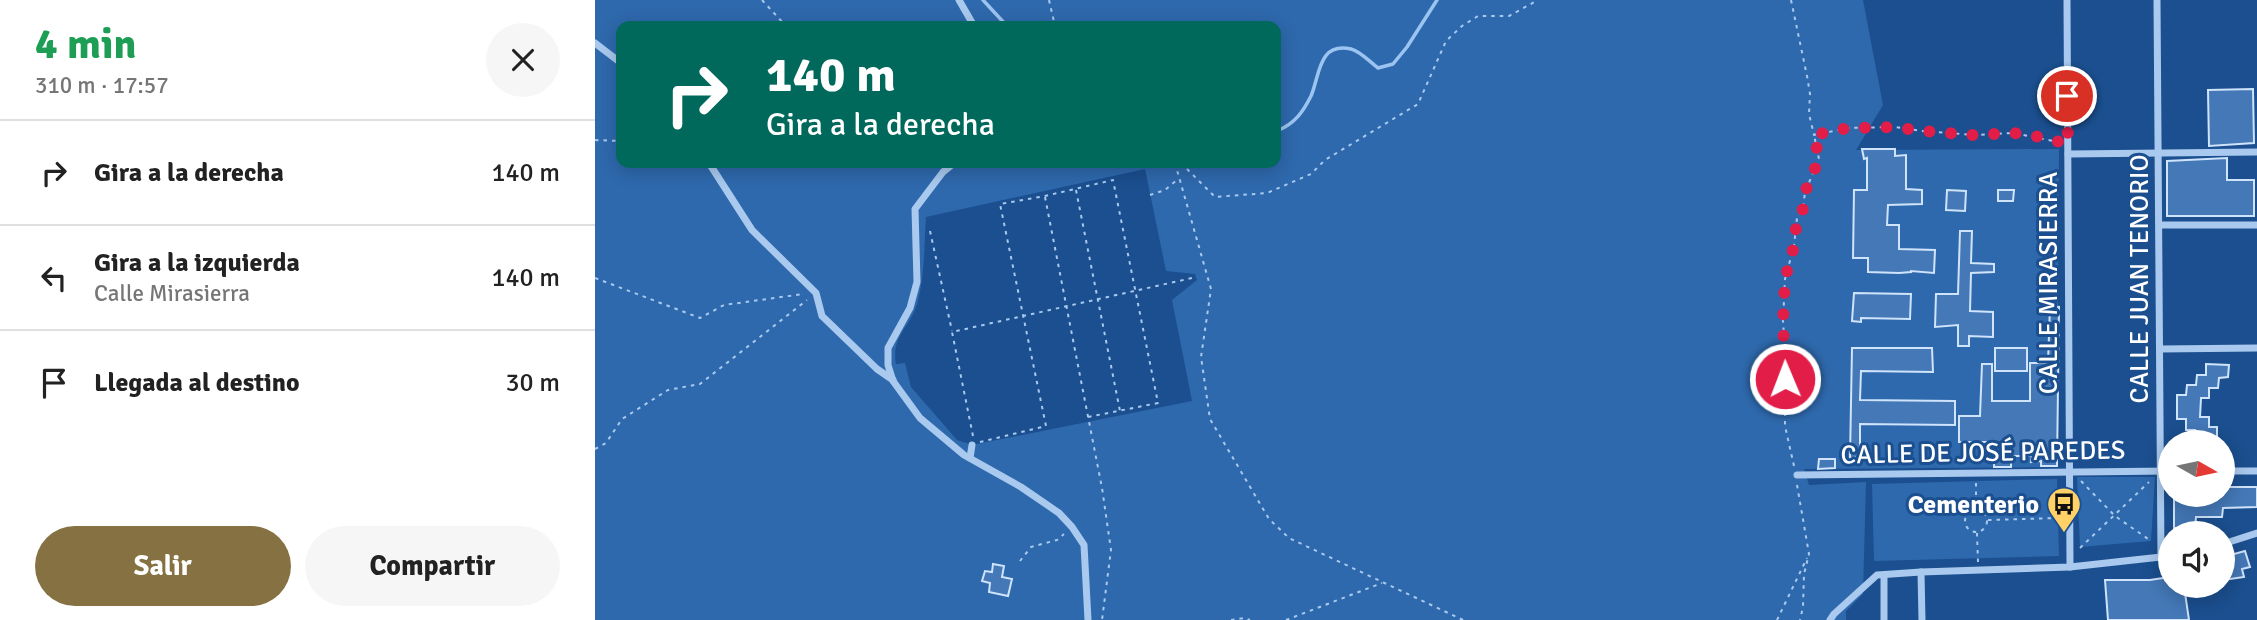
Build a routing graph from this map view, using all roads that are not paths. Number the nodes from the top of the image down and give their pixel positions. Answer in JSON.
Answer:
{"nodes":[{"id":1,"x":959,"y":0,"type":"edge"},
{"id":2,"x":2067,"y":0,"type":"edge"},
{"id":3,"x":2157,"y":0,"type":"edge"},
{"id":4,"x":971,"y":21,"type":"edge"},
{"id":5,"x":595,"y":43,"type":"edge"},
{"id":6,"x":616,"y":59,"type":"edge"},
{"id":7,"x":2257,"y":152,"type":"edge"},
{"id":8,"x":2159,"y":153,"type":"junction"},
{"id":9,"x":2068,"y":154,"type":"junction"},
{"id":10,"x":712,"y":168,"type":"edge"},
{"id":11,"x":948,"y":168,"type":"edge"},
{"id":12,"x":2160,"y":225,"type":"junction"},
{"id":13,"x":2257,"y":225,"type":"edge"},
{"id":14,"x":2257,"y":348,"type":"edge"},
{"id":15,"x":2160,"y":349,"type":"junction"},
{"id":16,"x":893,"y":381,"type":"junction"},
{"id":17,"x":2160,"y":430,"type":"edge"},
{"id":18,"x":972,"y":445,"type":"dead end"},
{"id":19,"x":970,"y":458,"type":"junction"},
{"id":20,"x":2158,"y":471,"type":"edge"},
{"id":21,"x":2235,"y":471,"type":"edge"},
{"id":22,"x":2257,"y":471,"type":"edge"},
{"id":23,"x":2069,"y":472,"type":"junction"},
{"id":24,"x":1797,"y":475,"type":"road end"},
{"id":25,"x":2257,"y":533,"type":"edge"},
{"id":26,"x":2235,"y":540,"type":"edge"},
{"id":27,"x":2158,"y":558,"type":"edge"},
{"id":28,"x":2070,"y":567,"type":"junction"},
{"id":29,"x":1921,"y":572,"type":"junction"},
{"id":30,"x":1884,"y":575,"type":"junction"},
{"id":31,"x":1088,"y":620,"type":"edge"},
{"id":32,"x":1831,"y":620,"type":"edge"},
{"id":33,"x":1884,"y":620,"type":"edge"},
{"id":34,"x":1922,"y":620,"type":"edge"}],
"edges":[{"from":1,"to":4,"type":"street"},
{"from":2,"to":9,"type":"street","name":"CALLE MIRASIERRA"},
{"from":3,"to":8,"type":"street","name":"CALLE JUAN TENORIO"},
{"from":5,"to":6,"type":"street"},
{"from":7,"to":8,"type":"street"},
{"from":8,"to":9,"type":"street"},
{"from":8,"to":12,"type":"street","name":"CALLE JUAN TENORIO"},
{"from":9,"to":23,"type":"street","name":"CALLE MIRASIERRA"},
{"from":10,"to":16,"type":"street"},
{"from":11,"to":16,"type":"street"},
{"from":12,"to":13,"type":"street"},
{"from":12,"to":15,"type":"street","name":"CALLE JUAN TENORIO"},
{"from":14,"to":15,"type":"street"},
{"from":15,"to":17,"type":"street","name":"CALLE JUAN TENORIO"},
{"from":16,"to":19,"type":"street"},
{"from":18,"to":19,"type":"street"},
{"from":19,"to":31,"type":"street"},
{"from":20,"to":23,"type":"street","name":"CALLE DE JOSÉ PAREDES"},
{"from":21,"to":22,"type":"street"},
{"from":23,"to":24,"type":"street","name":"CALLE DE JOSÉ PAREDES"},
{"from":23,"to":28,"type":"street","name":"CALLE MIRASIERRA"},
{"from":25,"to":26,"type":"street"},
{"from":27,"to":28,"type":"street"},
{"from":28,"to":29,"type":"street"},
{"from":29,"to":30,"type":"street"},
{"from":29,"to":34,"type":"street"},
{"from":30,"to":32,"type":"street"},
{"from":30,"to":33,"type":"street"}]}
